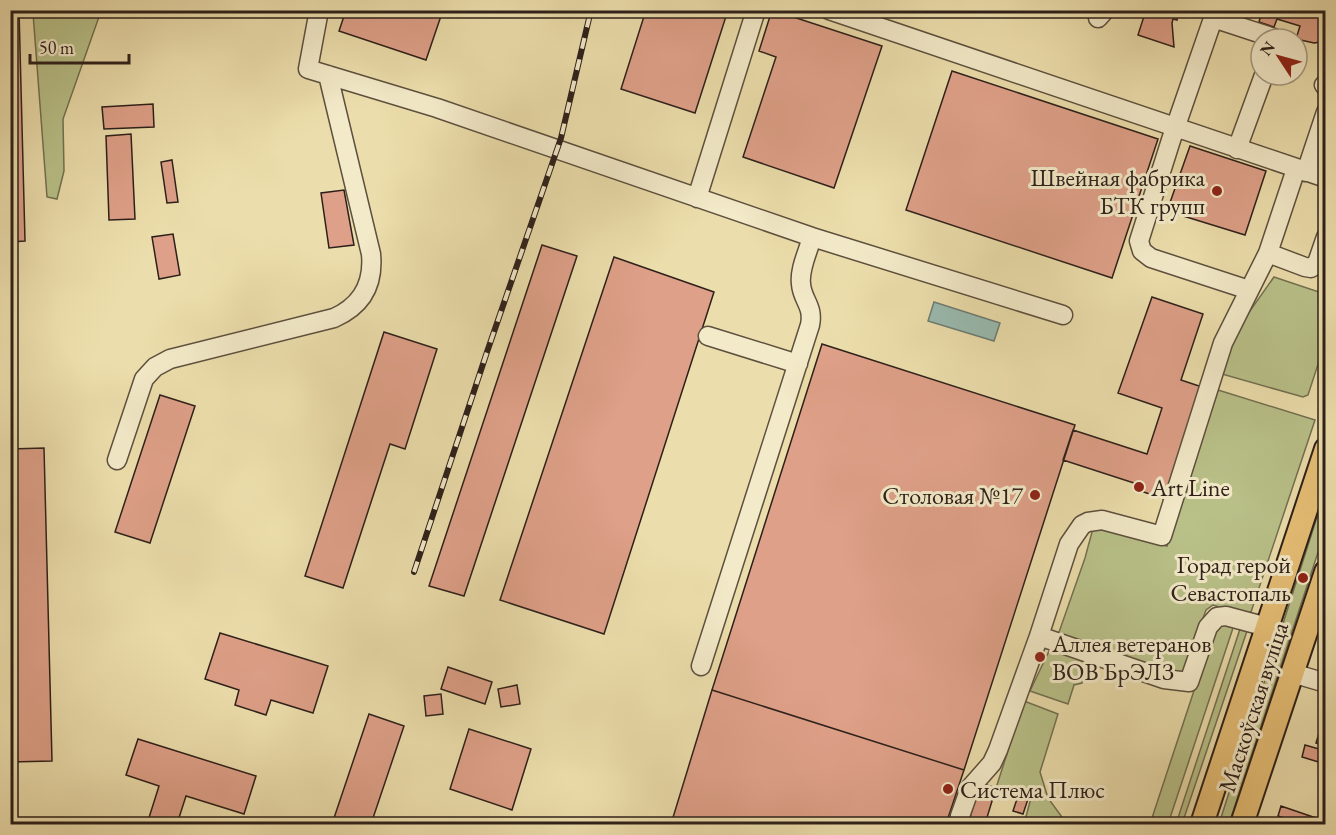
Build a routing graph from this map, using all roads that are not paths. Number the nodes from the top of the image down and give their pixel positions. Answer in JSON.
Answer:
{"nodes":[{"id":1,"x":319,"y":10,"type":"edge"},
{"id":2,"x":756,"y":10,"type":"edge"},
{"id":3,"x":829,"y":10,"type":"edge"},
{"id":4,"x":1214,"y":14,"type":"edge"},
{"id":5,"x":1241,"y":18,"type":"edge"},
{"id":6,"x":1256,"y":27,"type":"edge"},
{"id":7,"x":328,"y":75,"type":"junction"},
{"id":8,"x":1259,"y":87,"type":"edge"},
{"id":9,"x":1326,"y":112,"type":"edge"},
{"id":10,"x":1175,"y":129,"type":"junction"},
{"id":11,"x":1237,"y":149,"type":"junction"},
{"id":12,"x":1301,"y":170,"type":"junction"},
{"id":13,"x":1326,"y":178,"type":"edge"},
{"id":14,"x":697,"y":198,"type":"junction"},
{"id":15,"x":812,"y":237,"type":"junction"},
{"id":16,"x":1326,"y":237,"type":"edge"},
{"id":17,"x":1268,"y":253,"type":"junction"},
{"id":18,"x":1249,"y":290,"type":"junction"},
{"id":19,"x":1063,"y":315,"type":"dead end"},
{"id":20,"x":708,"y":336,"type":"dead end"},
{"id":21,"x":798,"y":364,"type":"junction"},
{"id":22,"x":1326,"y":448,"type":"edge"},
{"id":23,"x":117,"y":460,"type":"dead end"},
{"id":24,"x":1326,"y":572,"type":"edge"},
{"id":25,"x":1267,"y":627,"type":"junction"},
{"id":26,"x":1039,"y":636,"type":"junction"},
{"id":27,"x":701,"y":666,"type":"dead end"},
{"id":28,"x":1292,"y":673,"type":"junction"},
{"id":29,"x":1326,"y":683,"type":"edge"},
{"id":30,"x":960,"y":816,"type":"dead end"},
{"id":31,"x":1204,"y":823,"type":"edge"},
{"id":32,"x":1242,"y":825,"type":"edge"}],
"edges":[{"from":1,"to":7,"type":"street"},
{"from":2,"to":14,"type":"street"},
{"from":3,"to":10,"type":"street"},
{"from":4,"to":5,"type":"street"},
{"from":4,"to":10,"type":"street"},
{"from":5,"to":6,"type":"street"},
{"from":7,"to":14,"type":"street"},
{"from":7,"to":23,"type":"street"},
{"from":8,"to":11,"type":"street"},
{"from":9,"to":12,"type":"street"},
{"from":10,"to":11,"type":"street"},
{"from":10,"to":18,"type":"street"},
{"from":11,"to":12,"type":"street"},
{"from":12,"to":13,"type":"street"},
{"from":12,"to":17,"type":"street"},
{"from":14,"to":15,"type":"street"},
{"from":15,"to":19,"type":"street"},
{"from":15,"to":21,"type":"street"},
{"from":16,"to":17,"type":"street"},
{"from":17,"to":18,"type":"street"},
{"from":18,"to":26,"type":"street"},
{"from":20,"to":21,"type":"street"},
{"from":21,"to":27,"type":"street"},
{"from":22,"to":25,"type":"main road","name":"Маскоўская вуліца"},
{"from":24,"to":28,"type":"main road","name":"Маскоўская вуліца"},
{"from":25,"to":26,"type":"street"},
{"from":25,"to":31,"type":"main road","name":"Маскоўская вуліца"},
{"from":26,"to":30,"type":"street"},
{"from":28,"to":29,"type":"street"},
{"from":28,"to":32,"type":"main road","name":"Маскоўская вуліца"}]}
